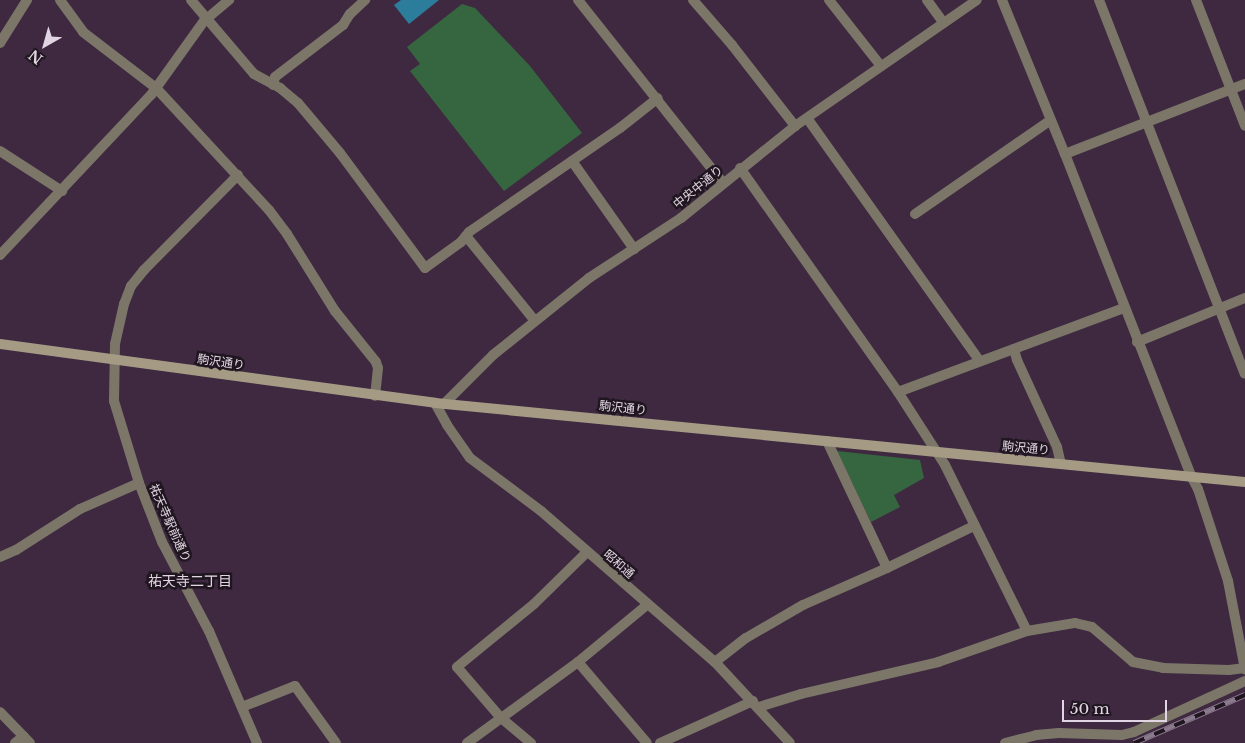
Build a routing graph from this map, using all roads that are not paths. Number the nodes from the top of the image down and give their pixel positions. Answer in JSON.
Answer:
{"nodes":[{"id":1,"x":27,"y":0,"type":"edge"},
{"id":2,"x":60,"y":0,"type":"edge"},
{"id":3,"x":191,"y":0,"type":"edge"},
{"id":4,"x":229,"y":0,"type":"edge"},
{"id":5,"x":365,"y":0,"type":"edge"},
{"id":6,"x":578,"y":0,"type":"edge"},
{"id":7,"x":693,"y":0,"type":"edge"},
{"id":8,"x":829,"y":0,"type":"edge"},
{"id":9,"x":928,"y":0,"type":"edge"},
{"id":10,"x":976,"y":0,"type":"edge"},
{"id":11,"x":1002,"y":0,"type":"edge"},
{"id":12,"x":1099,"y":0,"type":"edge"},
{"id":13,"x":1196,"y":0,"type":"edge"},
{"id":14,"x":207,"y":18,"type":"junction"},
{"id":15,"x":943,"y":22,"type":"junction"},
{"id":16,"x":0,"y":43,"type":"edge"},
{"id":17,"x":881,"y":66,"type":"junction"},
{"id":18,"x":1245,"y":84,"type":"edge"},
{"id":19,"x":273,"y":85,"type":"junction"},
{"id":20,"x":156,"y":88,"type":"junction"},
{"id":21,"x":1231,"y":90,"type":"junction"},
{"id":22,"x":658,"y":98,"type":"junction"},
{"id":23,"x":807,"y":118,"type":"junction"},
{"id":24,"x":1051,"y":120,"type":"junction"},
{"id":25,"x":1146,"y":123,"type":"junction"},
{"id":26,"x":796,"y":126,"type":"junction"},
{"id":27,"x":1245,"y":126,"type":"edge"},
{"id":28,"x":0,"y":151,"type":"edge"},
{"id":29,"x":1065,"y":154,"type":"junction"},
{"id":30,"x":572,"y":161,"type":"junction"},
{"id":31,"x":740,"y":168,"type":"junction"},
{"id":32,"x":238,"y":175,"type":"junction"},
{"id":33,"x":723,"y":183,"type":"junction"},
{"id":34,"x":62,"y":191,"type":"junction"},
{"id":35,"x":915,"y":214,"type":"dead end"},
{"id":36,"x":466,"y":236,"type":"junction"},
{"id":37,"x":634,"y":249,"type":"junction"},
{"id":38,"x":0,"y":255,"type":"edge"},
{"id":39,"x":1245,"y":298,"type":"edge"},
{"id":40,"x":1124,"y":308,"type":"junction"},
{"id":41,"x":1219,"y":309,"type":"junction"},
{"id":42,"x":535,"y":321,"type":"junction"},
{"id":43,"x":1137,"y":342,"type":"junction"},
{"id":44,"x":0,"y":344,"type":"edge"},
{"id":45,"x":1014,"y":349,"type":"junction"},
{"id":46,"x":114,"y":359,"type":"junction"},
{"id":47,"x":980,"y":361,"type":"junction"},
{"id":48,"x":1245,"y":374,"type":"edge"},
{"id":49,"x":898,"y":392,"type":"junction"},
{"id":50,"x":375,"y":396,"type":"junction"},
{"id":51,"x":440,"y":403,"type":"junction"},
{"id":52,"x":827,"y":442,"type":"junction"},
{"id":53,"x":936,"y":452,"type":"junction"},
{"id":54,"x":1061,"y":464,"type":"junction"},
{"id":55,"x":1191,"y":476,"type":"junction"},
{"id":56,"x":1245,"y":482,"type":"edge"},
{"id":57,"x":138,"y":483,"type":"junction"},
{"id":58,"x":974,"y":526,"type":"junction"},
{"id":59,"x":586,"y":553,"type":"junction"},
{"id":60,"x":0,"y":557,"type":"edge"},
{"id":61,"x":887,"y":568,"type":"junction"},
{"id":62,"x":647,"y":605,"type":"junction"},
{"id":63,"x":1028,"y":631,"type":"junction"},
{"id":64,"x":578,"y":662,"type":"junction"},
{"id":65,"x":715,"y":662,"type":"junction"},
{"id":66,"x":1245,"y":668,"type":"edge"},
{"id":67,"x":1245,"y":681,"type":"edge"},
{"id":68,"x":756,"y":704,"type":"junction"},
{"id":69,"x":242,"y":707,"type":"junction"},
{"id":70,"x":0,"y":712,"type":"edge"},
{"id":71,"x":501,"y":718,"type":"junction"},
{"id":72,"x":27,"y":739,"type":"edge"},
{"id":73,"x":15,"y":743,"type":"edge"},
{"id":74,"x":257,"y":743,"type":"edge"},
{"id":75,"x":336,"y":743,"type":"edge"},
{"id":76,"x":467,"y":743,"type":"edge"},
{"id":77,"x":531,"y":743,"type":"edge"},
{"id":78,"x":647,"y":743,"type":"edge"},
{"id":79,"x":660,"y":743,"type":"edge"},
{"id":80,"x":790,"y":743,"type":"edge"},
{"id":81,"x":1006,"y":743,"type":"edge"}],
"edges":[{"from":1,"to":16,"type":"street"},
{"from":2,"to":20,"type":"street"},
{"from":3,"to":14,"type":"street"},
{"from":4,"to":14,"type":"street"},
{"from":5,"to":19,"type":"street"},
{"from":6,"to":22,"type":"street"},
{"from":7,"to":26,"type":"street"},
{"from":8,"to":17,"type":"street"},
{"from":9,"to":15,"type":"street"},
{"from":10,"to":15,"type":"street","name":"中央中通り"},
{"from":11,"to":24,"type":"street"},
{"from":12,"to":25,"type":"street"},
{"from":13,"to":21,"type":"street"},
{"from":14,"to":19,"type":"street"},
{"from":14,"to":20,"type":"street"},
{"from":15,"to":17,"type":"street","name":"中央中通り"},
{"from":17,"to":23,"type":"street","name":"中央中通り"},
{"from":18,"to":21,"type":"street"},
{"from":19,"to":36,"type":"street"},
{"from":20,"to":32,"type":"street"},
{"from":20,"to":34,"type":"street"},
{"from":21,"to":25,"type":"street"},
{"from":21,"to":27,"type":"street"},
{"from":22,"to":30,"type":"street"},
{"from":22,"to":33,"type":"street"},
{"from":23,"to":26,"type":"street","name":"中央中通り"},
{"from":23,"to":47,"type":"street"},
{"from":24,"to":29,"type":"street"},
{"from":24,"to":35,"type":"street"},
{"from":25,"to":29,"type":"street"},
{"from":25,"to":41,"type":"street"},
{"from":26,"to":31,"type":"street","name":"中央中通り"},
{"from":28,"to":34,"type":"street"},
{"from":29,"to":40,"type":"street"},
{"from":30,"to":36,"type":"street"},
{"from":30,"to":37,"type":"street"},
{"from":31,"to":33,"type":"street","name":"中央中通り"},
{"from":31,"to":49,"type":"street"},
{"from":32,"to":46,"type":"street","name":"祐天寺駅前通り"},
{"from":32,"to":50,"type":"street"},
{"from":33,"to":37,"type":"street","name":"中央中通り"},
{"from":34,"to":38,"type":"street"},
{"from":36,"to":42,"type":"street"},
{"from":37,"to":42,"type":"street","name":"中央中通り"},
{"from":39,"to":41,"type":"street"},
{"from":40,"to":43,"type":"street"},
{"from":40,"to":45,"type":"street"},
{"from":41,"to":43,"type":"street"},
{"from":41,"to":48,"type":"street"},
{"from":42,"to":51,"type":"street","name":"中央中通り"},
{"from":43,"to":55,"type":"street"},
{"from":44,"to":46,"type":"main road","name":"駒沢通り"},
{"from":45,"to":47,"type":"street"},
{"from":45,"to":54,"type":"street"},
{"from":46,"to":50,"type":"main road","name":"駒沢通り"},
{"from":46,"to":57,"type":"street","name":"祐天寺駅前通り"},
{"from":47,"to":49,"type":"street"},
{"from":49,"to":53,"type":"street"},
{"from":50,"to":51,"type":"main road","name":"駒沢通り"},
{"from":51,"to":52,"type":"main road","name":"駒沢通り"},
{"from":51,"to":59,"type":"street","name":"昭和通"},
{"from":52,"to":53,"type":"main road","name":"駒沢通り"},
{"from":52,"to":61,"type":"street"},
{"from":53,"to":54,"type":"main road","name":"駒沢通り"},
{"from":53,"to":58,"type":"street"},
{"from":54,"to":55,"type":"main road","name":"駒沢通り"},
{"from":55,"to":56,"type":"main road","name":"駒沢通り"},
{"from":55,"to":66,"type":"street"},
{"from":57,"to":60,"type":"street"},
{"from":57,"to":69,"type":"street","name":"祐天寺駅前通り"},
{"from":58,"to":61,"type":"street"},
{"from":58,"to":63,"type":"street"},
{"from":59,"to":62,"type":"street","name":"昭和通"},
{"from":59,"to":71,"type":"street"},
{"from":61,"to":65,"type":"street"},
{"from":62,"to":64,"type":"street"},
{"from":62,"to":65,"type":"street","name":"昭和通"},
{"from":63,"to":66,"type":"street"},
{"from":63,"to":68,"type":"street"},
{"from":64,"to":71,"type":"street"},
{"from":64,"to":78,"type":"street"},
{"from":65,"to":68,"type":"street","name":"昭和通"},
{"from":67,"to":81,"type":"street"},
{"from":68,"to":79,"type":"street"},
{"from":68,"to":80,"type":"street","name":"昭和通"},
{"from":69,"to":74,"type":"street","name":"祐天寺駅前通り"},
{"from":69,"to":75,"type":"street"},
{"from":70,"to":72,"type":"street"},
{"from":71,"to":76,"type":"street"},
{"from":71,"to":77,"type":"street"},
{"from":72,"to":73,"type":"street"}]}
